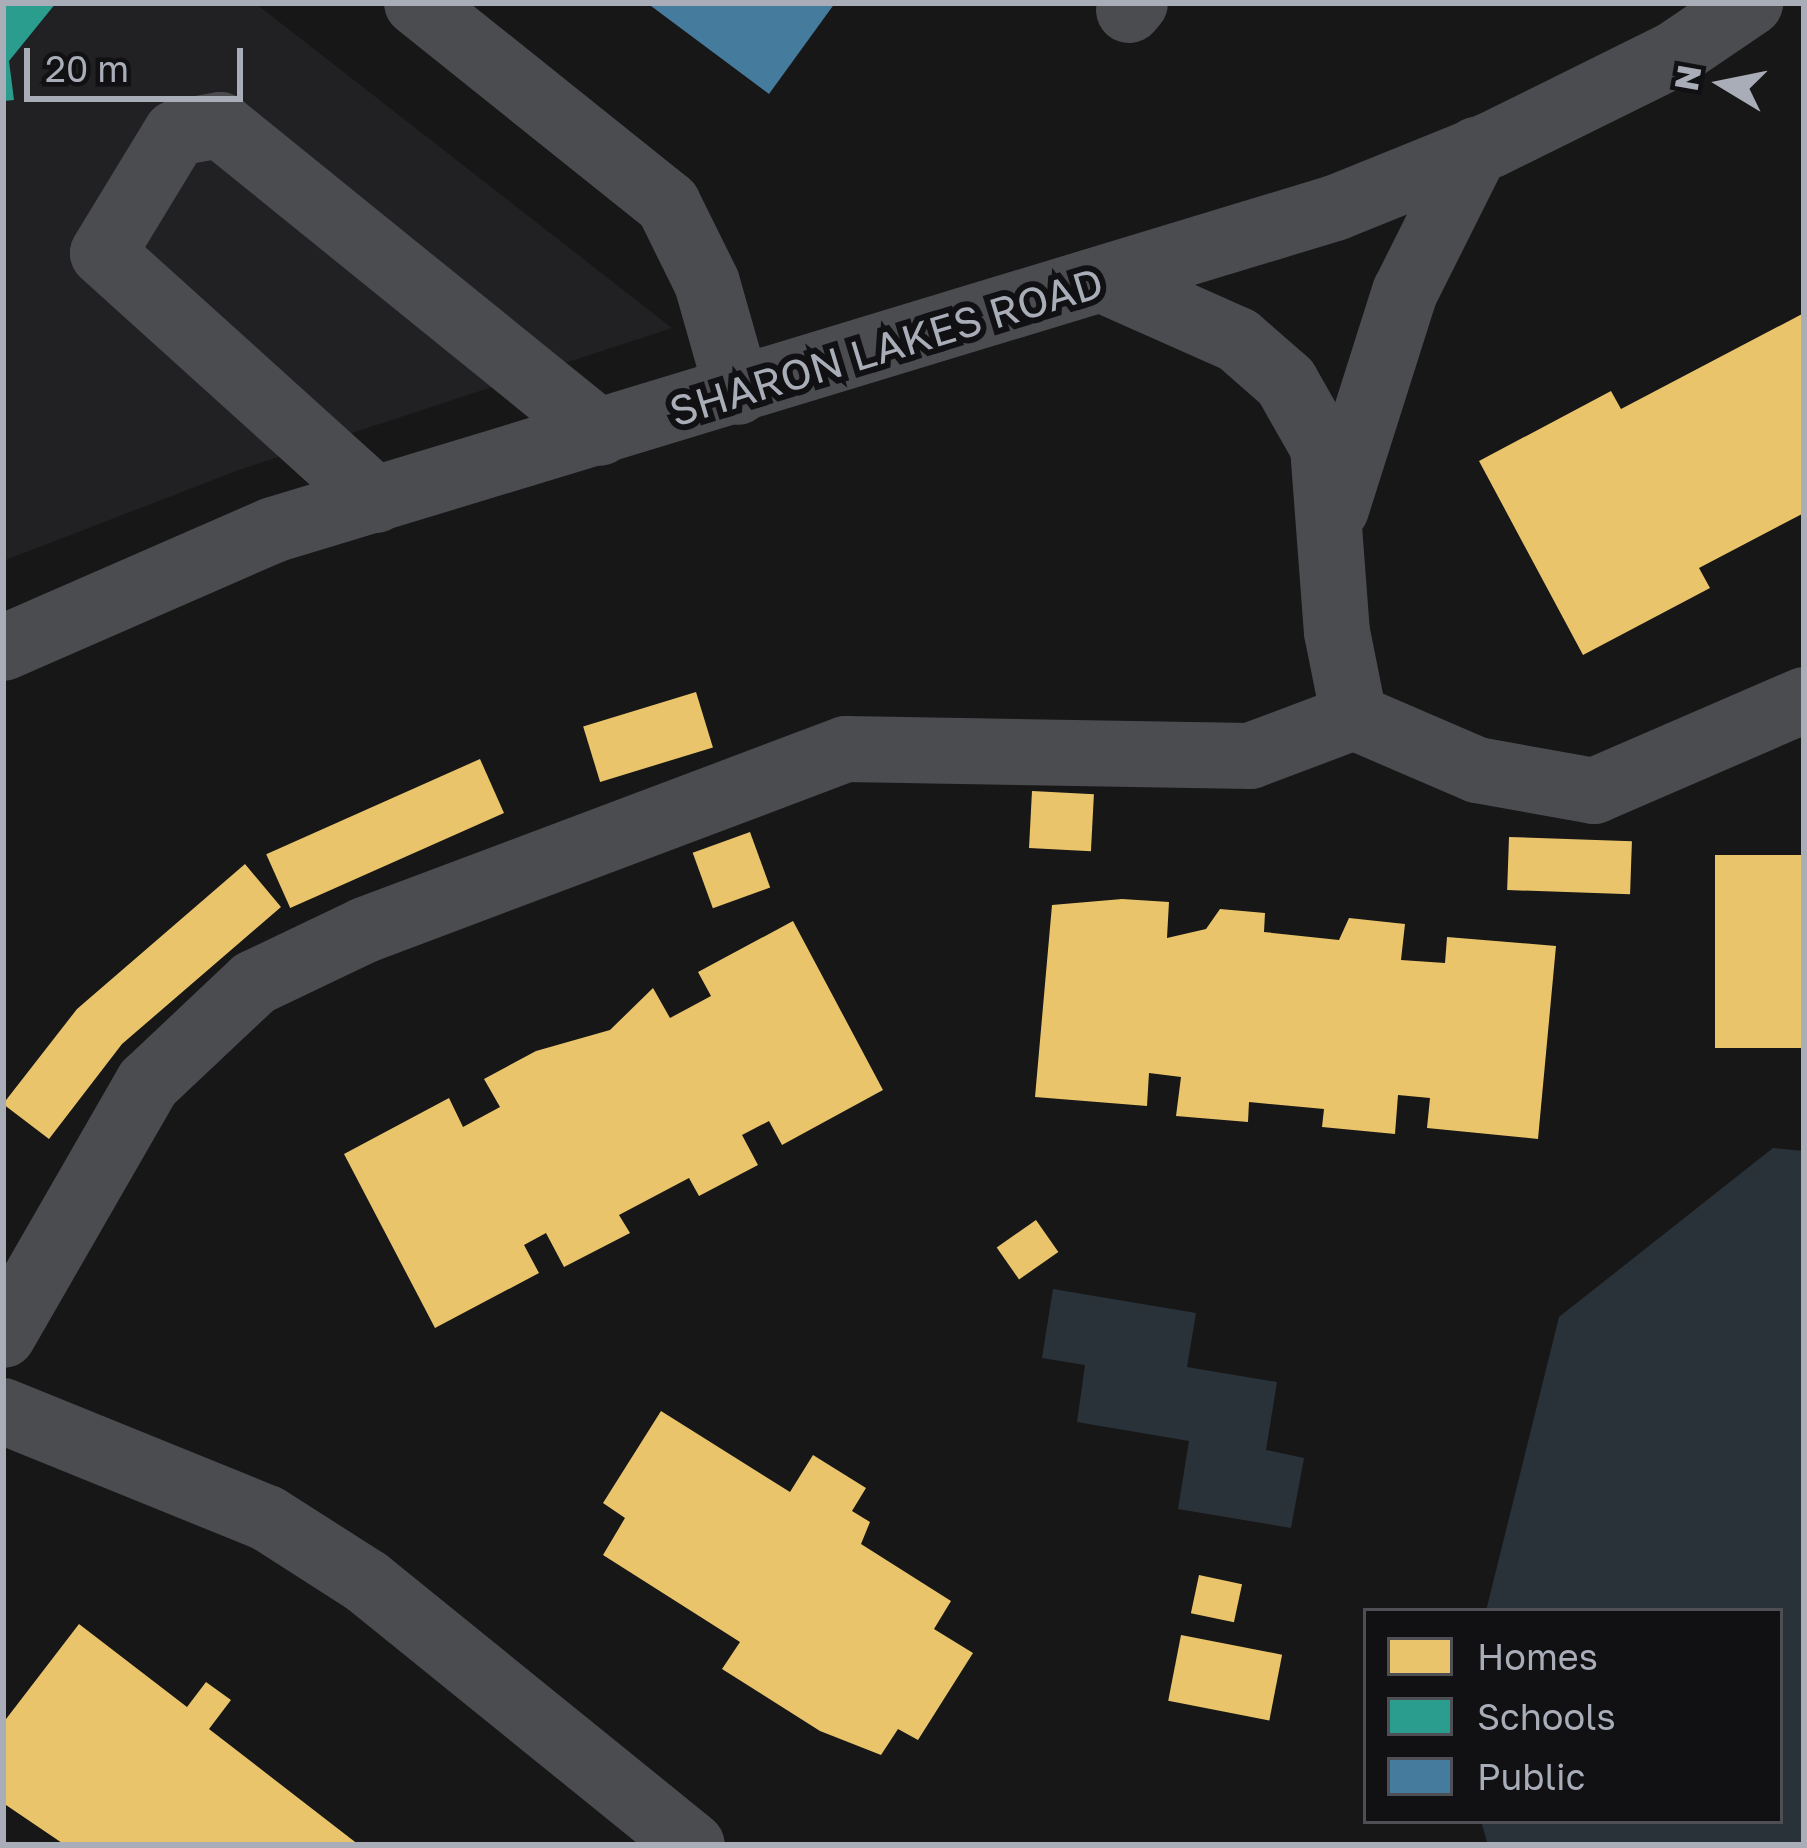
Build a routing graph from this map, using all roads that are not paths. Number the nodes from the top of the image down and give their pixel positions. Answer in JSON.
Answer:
{"nodes":[{"id":1,"x":417,"y":3,"type":"edge"},
{"id":2,"x":1750,"y":3,"type":"edge"},
{"id":3,"x":1476,"y":150,"type":"junction"},
{"id":4,"x":1103,"y":280,"type":"junction"},
{"id":5,"x":739,"y":392,"type":"junction"},
{"id":6,"x":601,"y":433,"type":"junction"},
{"id":7,"x":376,"y":500,"type":"junction"},
{"id":8,"x":1333,"y":521,"type":"junction"},
{"id":9,"x":3,"y":648,"type":"edge"},
{"id":10,"x":1804,"y":700,"type":"edge"},
{"id":11,"x":1354,"y":717,"type":"junction"},
{"id":12,"x":3,"y":1335,"type":"edge"},
{"id":13,"x":3,"y":1411,"type":"edge"},
{"id":14,"x":692,"y":1845,"type":"edge"}],
"edges":[{"from":1,"to":5,"type":"street"},
{"from":2,"to":3,"type":"street","name":"SHARON LAKES ROAD"},
{"from":3,"to":4,"type":"street","name":"SHARON LAKES ROAD"},
{"from":3,"to":8,"type":"street"},
{"from":4,"to":5,"type":"street","name":"SHARON LAKES ROAD"},
{"from":4,"to":8,"type":"street"},
{"from":5,"to":6,"type":"street","name":"SHARON LAKES ROAD"},
{"from":6,"to":7,"type":"street","name":"SHARON LAKES ROAD"},
{"from":6,"to":7,"type":"street"},
{"from":7,"to":9,"type":"street","name":"SHARON LAKES ROAD"},
{"from":8,"to":11,"type":"street"},
{"from":10,"to":11,"type":"street"},
{"from":11,"to":12,"type":"street"},
{"from":13,"to":14,"type":"street"}]}
